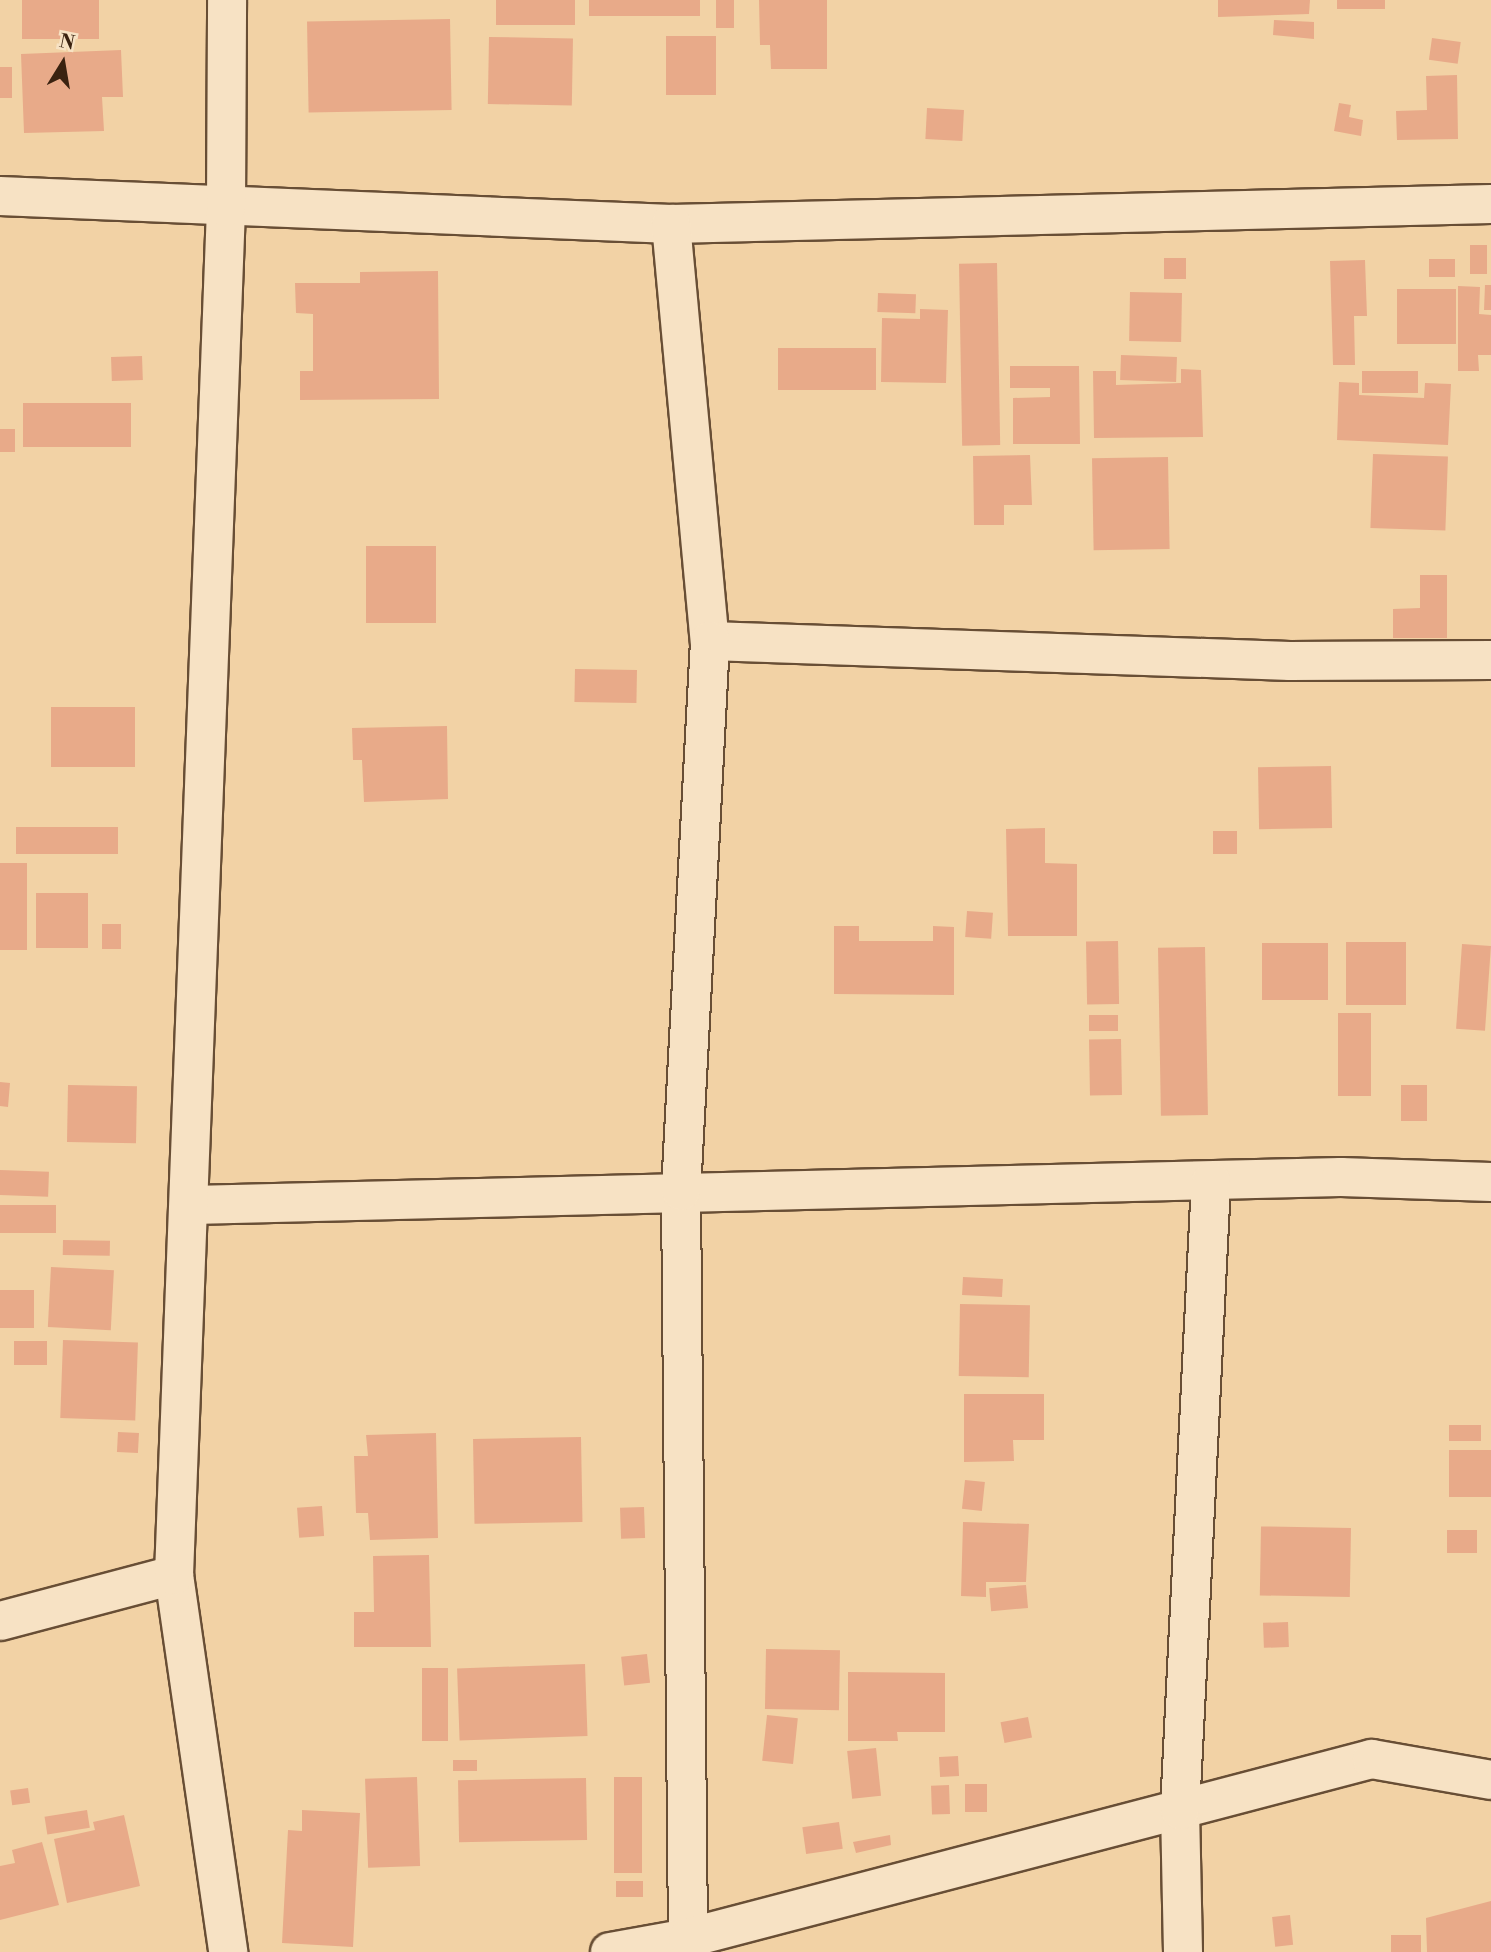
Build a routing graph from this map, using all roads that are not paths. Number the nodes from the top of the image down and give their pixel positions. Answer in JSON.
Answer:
{"nodes":[{"id":1,"x":227,"y":0,"type":"edge"},
{"id":2,"x":0,"y":196,"type":"edge"},
{"id":3,"x":1491,"y":204,"type":"edge"},
{"id":4,"x":226,"y":207,"type":"junction"},
{"id":5,"x":671,"y":224,"type":"junction"},
{"id":6,"x":710,"y":641,"type":"junction"},
{"id":7,"x":1491,"y":660,"type":"edge"},
{"id":8,"x":1211,"y":1182,"type":"junction"},
{"id":9,"x":1491,"y":1182,"type":"edge"},
{"id":10,"x":681,"y":1191,"type":"junction"},
{"id":11,"x":192,"y":1205,"type":"junction"},
{"id":12,"x":174,"y":1575,"type":"junction"},
{"id":13,"x":0,"y":1621,"type":"edge"},
{"id":14,"x":1491,"y":1780,"type":"edge"},
{"id":15,"x":1180,"y":1810,"type":"junction"},
{"id":16,"x":688,"y":1938,"type":"junction"},
{"id":17,"x":228,"y":1952,"type":"edge"},
{"id":18,"x":610,"y":1952,"type":"edge"},
{"id":19,"x":1183,"y":1952,"type":"edge"}],
"edges":[{"from":1,"to":4,"type":"street"},
{"from":2,"to":4,"type":"street"},
{"from":3,"to":5,"type":"street"},
{"from":4,"to":5,"type":"street"},
{"from":4,"to":11,"type":"street"},
{"from":5,"to":6,"type":"street"},
{"from":6,"to":7,"type":"street"},
{"from":6,"to":10,"type":"street"},
{"from":8,"to":9,"type":"street"},
{"from":8,"to":10,"type":"street"},
{"from":8,"to":15,"type":"street"},
{"from":10,"to":11,"type":"street"},
{"from":10,"to":16,"type":"street"},
{"from":11,"to":12,"type":"street"},
{"from":12,"to":13,"type":"street"},
{"from":12,"to":17,"type":"street"},
{"from":14,"to":15,"type":"street"},
{"from":15,"to":16,"type":"street"},
{"from":15,"to":19,"type":"street"},
{"from":16,"to":18,"type":"street"}]}
